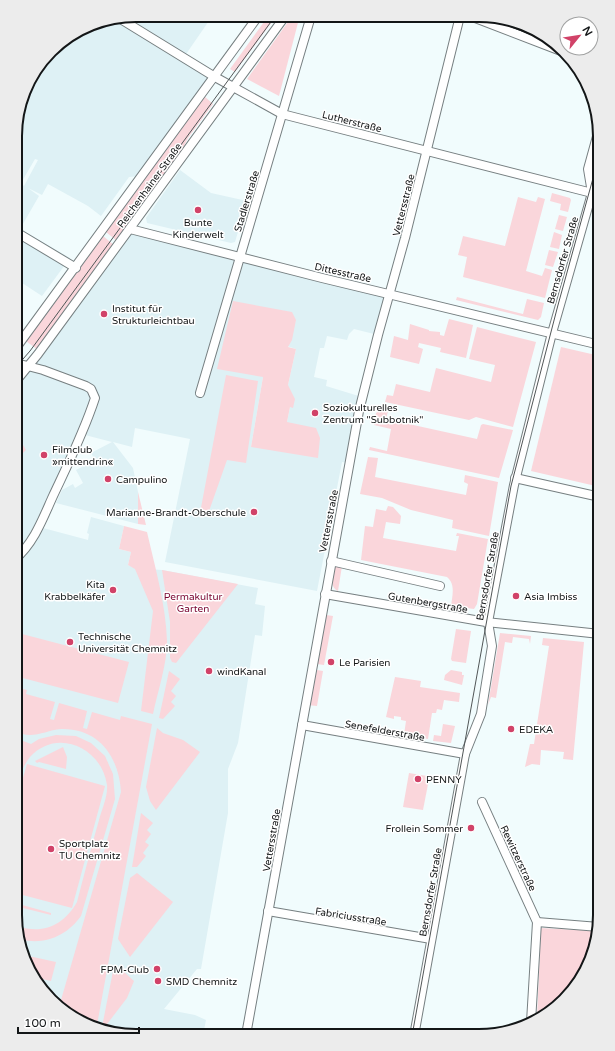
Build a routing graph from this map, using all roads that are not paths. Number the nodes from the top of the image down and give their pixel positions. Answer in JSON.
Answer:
{"nodes":[{"id":1,"x":126,"y":22,"type":"edge"},
{"id":2,"x":255,"y":22,"type":"edge"},
{"id":3,"x":281,"y":22,"type":"edge"},
{"id":4,"x":309,"y":22,"type":"edge"},
{"id":5,"x":459,"y":22,"type":"edge"},
{"id":6,"x":487,"y":23,"type":"edge"},
{"id":7,"x":548,"y":46,"type":"edge"},
{"id":8,"x":215,"y":77,"type":"junction"},
{"id":9,"x":233,"y":88,"type":"junction"},
{"id":10,"x":282,"y":114,"type":"junction"},
{"id":11,"x":593,"y":149,"type":"edge"},
{"id":12,"x":427,"y":150,"type":"junction"},
{"id":13,"x":593,"y":185,"type":"edge"},
{"id":14,"x":593,"y":193,"type":"edge"},
{"id":15,"x":593,"y":203,"type":"edge"},
{"id":16,"x":130,"y":229,"type":"junction"},
{"id":17,"x":22,"y":236,"type":"edge"},
{"id":18,"x":240,"y":257,"type":"junction"},
{"id":19,"x":76,"y":268,"type":"junction"},
{"id":20,"x":390,"y":293,"type":"junction"},
{"id":21,"x":552,"y":333,"type":"junction"},
{"id":22,"x":22,"y":340,"type":"edge"},
{"id":23,"x":593,"y":343,"type":"edge"},
{"id":24,"x":22,"y":365,"type":"edge"},
{"id":25,"x":28,"y":367,"type":"junction"},
{"id":26,"x":22,"y":374,"type":"edge"},
{"id":27,"x":200,"y":393,"type":"dead end"},
{"id":28,"x":515,"y":478,"type":"junction"},
{"id":29,"x":593,"y":495,"type":"edge"},
{"id":30,"x":22,"y":553,"type":"edge"},
{"id":31,"x":331,"y":561,"type":"junction"},
{"id":32,"x":440,"y":586,"type":"dead end"},
{"id":33,"x":325,"y":594,"type":"junction"},
{"id":34,"x":488,"y":622,"type":"junction"},
{"id":35,"x":593,"y":633,"type":"edge"},
{"id":36,"x":302,"y":725,"type":"junction"},
{"id":37,"x":465,"y":754,"type":"junction"},
{"id":38,"x":482,"y":802,"type":"dead end"},
{"id":39,"x":268,"y":912,"type":"junction"},
{"id":40,"x":537,"y":922,"type":"junction"},
{"id":41,"x":592,"y":926,"type":"edge"},
{"id":42,"x":431,"y":939,"type":"junction"},
{"id":43,"x":531,"y":1016,"type":"edge"},
{"id":44,"x":247,"y":1029,"type":"edge"},
{"id":45,"x":415,"y":1029,"type":"edge"}],
"edges":[{"from":1,"to":8,"type":"street","name":"Lutherstraße"},
{"from":2,"to":8,"type":"street","name":"Reichenhainer Straße"},
{"from":3,"to":9,"type":"street","name":"Reichenhainer Straße"},
{"from":4,"to":10,"type":"street","name":"Stadlerstraße"},
{"from":5,"to":12,"type":"street","name":"Vettersstraße"},
{"from":6,"to":7,"type":"street"},
{"from":8,"to":9,"type":"street","name":"Lutherstraße"},
{"from":8,"to":19,"type":"street","name":"Reichenhainer Straße"},
{"from":9,"to":10,"type":"street","name":"Lutherstraße"},
{"from":9,"to":16,"type":"street","name":"Reichenhainer Straße"},
{"from":10,"to":12,"type":"street","name":"Lutherstraße"},
{"from":10,"to":18,"type":"street","name":"Stadlerstraße"},
{"from":11,"to":13,"type":"street","name":"Bernsdorfer Straße"},
{"from":12,"to":14,"type":"street","name":"Lutherstraße"},
{"from":12,"to":20,"type":"street","name":"Vettersstraße"},
{"from":15,"to":21,"type":"street","name":"Bernsdorfer Straße"},
{"from":16,"to":18,"type":"street","name":"Dittesstraße"},
{"from":16,"to":25,"type":"street","name":"Reichenhainer Straße"},
{"from":17,"to":19,"type":"street"},
{"from":18,"to":20,"type":"street","name":"Dittesstraße"},
{"from":18,"to":27,"type":"street","name":"Stadlerstraße"},
{"from":19,"to":22,"type":"street","name":"Reichenhainer Straße"},
{"from":20,"to":21,"type":"street","name":"Dittesstraße"},
{"from":20,"to":31,"type":"street","name":"Vettersstraße"},
{"from":21,"to":23,"type":"street","name":"Dittesstraße"},
{"from":21,"to":28,"type":"street","name":"Bernsdorfer Straße"},
{"from":24,"to":25,"type":"street"},
{"from":25,"to":26,"type":"street","name":"Reichenhainer Straße"},
{"from":25,"to":30,"type":"street"},
{"from":28,"to":29,"type":"street"},
{"from":28,"to":34,"type":"street","name":"Bernsdorfer Straße"},
{"from":31,"to":32,"type":"street"},
{"from":31,"to":33,"type":"street","name":"Vettersstraße"},
{"from":33,"to":34,"type":"street","name":"Gutenbergstraße"},
{"from":33,"to":36,"type":"street","name":"Vettersstraße"},
{"from":34,"to":35,"type":"street","name":"Gutenbergstraße"},
{"from":34,"to":37,"type":"street","name":"Bernsdorfer Straße"},
{"from":36,"to":37,"type":"street","name":"Senefelderstraße"},
{"from":36,"to":39,"type":"street","name":"Vettersstraße"},
{"from":37,"to":42,"type":"street","name":"Bernsdorfer Straße"},
{"from":38,"to":40,"type":"street","name":"Rewitzerstraße"},
{"from":39,"to":42,"type":"street","name":"Fabriciusstraße"},
{"from":39,"to":44,"type":"street","name":"Vettersstraße"},
{"from":40,"to":41,"type":"street"},
{"from":40,"to":43,"type":"street"},
{"from":42,"to":45,"type":"street","name":"Bernsdorfer Straße"}]}
